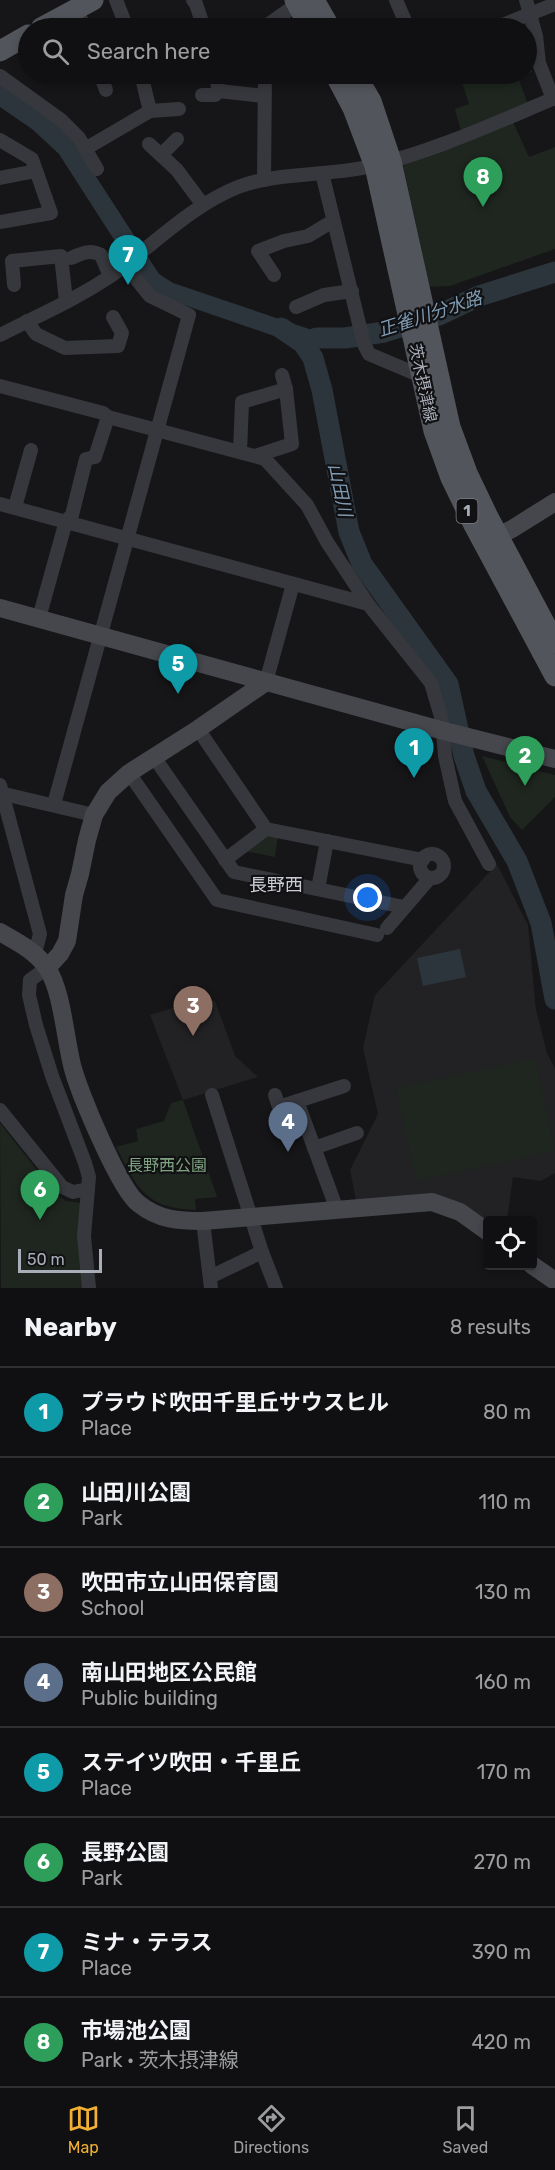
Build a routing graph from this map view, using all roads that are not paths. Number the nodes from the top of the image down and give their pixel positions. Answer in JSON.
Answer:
{"nodes":[{"id":1,"x":116,"y":0,"type":"edge"},
{"id":2,"x":193,"y":0,"type":"edge"},
{"id":3,"x":526,"y":0,"type":"edge"},
{"id":4,"x":302,"y":1,"type":"edge"},
{"id":5,"x":400,"y":1,"type":"edge"},
{"id":6,"x":85,"y":4,"type":"edge"},
{"id":7,"x":555,"y":4,"type":"edge"},
{"id":8,"x":531,"y":14,"type":"junction"},
{"id":9,"x":59,"y":18,"type":"edge"},
{"id":10,"x":123,"y":18,"type":"edge"},
{"id":11,"x":201,"y":18,"type":"edge"},
{"id":12,"x":280,"y":18,"type":"edge"},
{"id":13,"x":307,"y":18,"type":"edge"},
{"id":14,"x":320,"y":18,"type":"edge"},
{"id":15,"x":405,"y":18,"type":"edge"},
{"id":16,"x":521,"y":18,"type":"edge"},
{"id":17,"x":532,"y":18,"type":"edge"},
{"id":18,"x":18,"y":41,"type":"edge"},
{"id":19,"x":0,"y":51,"type":"edge"},
{"id":20,"x":537,"y":51,"type":"edge"},
{"id":21,"x":0,"y":76,"type":"edge"},
{"id":22,"x":104,"y":84,"type":"edge"},
{"id":23,"x":143,"y":84,"type":"edge"},
{"id":24,"x":217,"y":84,"type":"edge"},
{"id":25,"x":265,"y":84,"type":"edge"},
{"id":26,"x":340,"y":84,"type":"edge"},
{"id":27,"x":361,"y":84,"type":"edge"},
{"id":28,"x":106,"y":90,"type":"dead end"},
{"id":29,"x":219,"y":91,"type":"junction"},
{"id":30,"x":202,"y":95,"type":"dead end"},
{"id":31,"x":264,"y":96,"type":"junction"},
{"id":32,"x":554,"y":99,"type":"edge"},
{"id":33,"x":179,"y":109,"type":"dead end"},
{"id":34,"x":150,"y":111,"type":"junction"},
{"id":35,"x":177,"y":139,"type":"dead end"},
{"id":36,"x":0,"y":140,"type":"edge"},
{"id":37,"x":149,"y":144,"type":"dead end"},
{"id":38,"x":85,"y":149,"type":"junction"},
{"id":39,"x":161,"y":154,"type":"junction"},
{"id":40,"x":383,"y":163,"type":"junction"},
{"id":41,"x":97,"y":169,"type":"dead end"},
{"id":42,"x":36,"y":171,"type":"junction"},
{"id":43,"x":322,"y":173,"type":"junction"},
{"id":44,"x":0,"y":178,"type":"edge"},
{"id":45,"x":264,"y":180,"type":"junction"},
{"id":46,"x":203,"y":205,"type":"junction"},
{"id":47,"x":333,"y":221,"type":"junction"},
{"id":48,"x":0,"y":222,"type":"edge"},
{"id":49,"x":71,"y":258,"type":"dead end"},
{"id":50,"x":125,"y":265,"type":"junction"},
{"id":51,"x":274,"y":275,"type":"dead end"},
{"id":52,"x":110,"y":276,"type":"junction"},
{"id":53,"x":14,"y":285,"type":"dead end"},
{"id":54,"x":352,"y":291,"type":"junction"},
{"id":55,"x":66,"y":301,"type":"junction"},
{"id":56,"x":296,"y":307,"type":"dead end"},
{"id":57,"x":113,"y":318,"type":"dead end"},
{"id":58,"x":27,"y":321,"type":"junction"},
{"id":59,"x":420,"y":331,"type":"junction"},
{"id":60,"x":0,"y":335,"type":"edge"},
{"id":61,"x":421,"y":376,"type":"junction"},
{"id":62,"x":0,"y":386,"type":"edge"},
{"id":63,"x":108,"y":417,"type":"junction"},
{"id":64,"x":158,"y":431,"type":"junction"},
{"id":65,"x":30,"y":450,"type":"dead end"},
{"id":66,"x":240,"y":452,"type":"junction"},
{"id":67,"x":255,"y":456,"type":"junction"},
{"id":68,"x":555,"y":502,"type":"edge"},
{"id":69,"x":0,"y":504,"type":"edge"},
{"id":70,"x":15,"y":507,"type":"junction"},
{"id":71,"x":66,"y":521,"type":"junction"},
{"id":72,"x":128,"y":538,"type":"junction"},
{"id":73,"x":491,"y":539,"type":"junction"},
{"id":74,"x":293,"y":584,"type":"junction"},
{"id":75,"x":368,"y":604,"type":"junction"},
{"id":76,"x":0,"y":608,"type":"edge"},
{"id":77,"x":39,"y":618,"type":"junction"},
{"id":78,"x":100,"y":635,"type":"junction"},
{"id":79,"x":555,"y":643,"type":"edge"},
{"id":80,"x":555,"y":676,"type":"edge"},
{"id":81,"x":266,"y":682,"type":"junction"},
{"id":82,"x":198,"y":729,"type":"junction"},
{"id":83,"x":444,"y":732,"type":"junction"},
{"id":84,"x":154,"y":757,"type":"junction"},
{"id":85,"x":555,"y":759,"type":"edge"},
{"id":86,"x":129,"y":773,"type":"junction"},
{"id":87,"x":1,"y":790,"type":"edge"},
{"id":88,"x":54,"y":804,"type":"junction"},
{"id":89,"x":94,"y":815,"type":"junction"},
{"id":90,"x":266,"y":829,"type":"junction"},
{"id":91,"x":327,"y":841,"type":"junction"},
{"id":92,"x":225,"y":860,"type":"junction"},
{"id":93,"x":423,"y":860,"type":"junction"},
{"id":94,"x":489,"y":864,"type":"dead end"},
{"id":95,"x":430,"y":878,"type":"junction"},
{"id":96,"x":318,"y":890,"type":"junction"},
{"id":97,"x":404,"y":907,"type":"junction"},
{"id":98,"x":0,"y":932,"type":"edge"},
{"id":99,"x":35,"y":953,"type":"junction"},
{"id":100,"x":47,"y":968,"type":"junction"},
{"id":101,"x":344,"y":1086,"type":"dead end"},
{"id":102,"x":212,"y":1095,"type":"dead end"},
{"id":103,"x":275,"y":1095,"type":"dead end"},
{"id":104,"x":297,"y":1101,"type":"junction"},
{"id":105,"x":0,"y":1110,"type":"edge"},
{"id":106,"x":357,"y":1133,"type":"dead end"},
{"id":107,"x":314,"y":1148,"type":"junction"},
{"id":108,"x":88,"y":1189,"type":"junction"},
{"id":109,"x":337,"y":1210,"type":"junction"},
{"id":110,"x":252,"y":1217,"type":"junction"},
{"id":111,"x":203,"y":1221,"type":"junction"},
{"id":112,"x":483,"y":1228,"type":"edge"},
{"id":113,"x":262,"y":1252,"type":"junction"},
{"id":114,"x":537,"y":1268,"type":"edge"},
{"id":115,"x":555,"y":1281,"type":"edge"},
{"id":116,"x":210,"y":1283,"type":"edge"},
{"id":117,"x":88,"y":1288,"type":"edge"},
{"id":118,"x":276,"y":1288,"type":"edge"}],
"edges":[{"from":1,"to":10,"type":"street"},
{"from":2,"to":11,"type":"street"},
{"from":3,"to":8,"type":"street"},
{"from":4,"to":12,"type":"street"},
{"from":4,"to":13,"type":"main road"},
{"from":4,"to":14,"type":"main road"},
{"from":5,"to":15,"type":"street"},
{"from":6,"to":9,"type":"main road"},
{"from":7,"to":8,"type":"street"},
{"from":8,"to":16,"type":"street"},
{"from":8,"to":17,"type":"street"},
{"from":18,"to":19,"type":"main road"},
{"from":20,"to":32,"type":"street"},
{"from":21,"to":38,"type":"street"},
{"from":22,"to":28,"type":"street"},
{"from":23,"to":34,"type":"street"},
{"from":24,"to":29,"type":"street"},
{"from":25,"to":31,"type":"street"},
{"from":26,"to":40,"type":"main road","name":"茨木摂津線","number":"1"},
{"from":27,"to":40,"type":"main road","name":"茨木摂津線","number":"1"},
{"from":29,"to":30,"type":"street"},
{"from":29,"to":31,"type":"street"},
{"from":31,"to":45,"type":"street"},
{"from":32,"to":40,"type":"street"},
{"from":33,"to":34,"type":"street"},
{"from":34,"to":38,"type":"street"},
{"from":35,"to":39,"type":"street"},
{"from":36,"to":42,"type":"street"},
{"from":37,"to":39,"type":"street"},
{"from":38,"to":41,"type":"street"},
{"from":39,"to":46,"type":"street"},
{"from":40,"to":43,"type":"street"},
{"from":40,"to":59,"type":"main road","name":"茨木摂津線","number":"1"},
{"from":42,"to":44,"type":"street"},
{"from":42,"to":48,"type":"street"},
{"from":43,"to":45,"type":"street"},
{"from":43,"to":47,"type":"street"},
{"from":45,"to":46,"type":"street"},
{"from":46,"to":50,"type":"street"},
{"from":47,"to":51,"type":"street"},
{"from":47,"to":54,"type":"street"},
{"from":49,"to":52,"type":"street"},
{"from":50,"to":52,"type":"street"},
{"from":50,"to":64,"type":"street"},
{"from":52,"to":55,"type":"street"},
{"from":53,"to":55,"type":"street"},
{"from":54,"to":56,"type":"street"},
{"from":54,"to":61,"type":"street"},
{"from":55,"to":58,"type":"street"},
{"from":57,"to":58,"type":"street"},
{"from":58,"to":60,"type":"street"},
{"from":59,"to":61,"type":"main road","name":"茨木摂津線","number":"1"},
{"from":59,"to":73,"type":"main road","name":"茨木摂津線","number":"1"},
{"from":61,"to":73,"type":"main road","name":"茨木摂津線","number":"1"},
{"from":62,"to":63,"type":"street"},
{"from":63,"to":64,"type":"street"},
{"from":63,"to":71,"type":"street"},
{"from":64,"to":66,"type":"street"},
{"from":64,"to":72,"type":"street"},
{"from":65,"to":70,"type":"street"},
{"from":66,"to":67,"type":"street"},
{"from":66,"to":67,"type":"street"},
{"from":67,"to":75,"type":"street"},
{"from":68,"to":73,"type":"street"},
{"from":69,"to":70,"type":"street"},
{"from":70,"to":71,"type":"street"},
{"from":71,"to":72,"type":"street"},
{"from":71,"to":77,"type":"street"},
{"from":72,"to":74,"type":"street"},
{"from":72,"to":78,"type":"street"},
{"from":73,"to":79,"type":"main road","name":"茨木摂津線","number":"1"},
{"from":73,"to":80,"type":"main road","name":"茨木摂津線","number":"1"},
{"from":74,"to":75,"type":"street"},
{"from":74,"to":81,"type":"street"},
{"from":75,"to":83,"type":"street"},
{"from":76,"to":77,"type":"street"},
{"from":77,"to":78,"type":"street"},
{"from":78,"to":81,"type":"street"},
{"from":78,"to":88,"type":"street"},
{"from":81,"to":82,"type":"street"},
{"from":81,"to":83,"type":"street"},
{"from":82,"to":84,"type":"street"},
{"from":82,"to":90,"type":"street"},
{"from":83,"to":85,"type":"street"},
{"from":83,"to":94,"type":"street"},
{"from":84,"to":86,"type":"street"},
{"from":84,"to":92,"type":"street"},
{"from":86,"to":89,"type":"street"},
{"from":86,"to":97,"type":"street"},
{"from":87,"to":88,"type":"street"},
{"from":87,"to":99,"type":"street"},
{"from":88,"to":89,"type":"street"},
{"from":89,"to":100,"type":"street"},
{"from":90,"to":91,"type":"street"},
{"from":90,"to":92,"type":"street"},
{"from":91,"to":93,"type":"street"},
{"from":91,"to":96,"type":"street"},
{"from":92,"to":96,"type":"street"},
{"from":93,"to":95,"type":"street"},
{"from":93,"to":95,"type":"street"},
{"from":95,"to":97,"type":"street"},
{"from":96,"to":97,"type":"street"},
{"from":98,"to":99,"type":"street"},
{"from":99,"to":100,"type":"street"},
{"from":100,"to":108,"type":"street"},
{"from":100,"to":111,"type":"street"},
{"from":101,"to":104,"type":"street"},
{"from":102,"to":110,"type":"street"},
{"from":103,"to":104,"type":"street"},
{"from":104,"to":107,"type":"street"},
{"from":105,"to":108,"type":"street"},
{"from":106,"to":107,"type":"street"},
{"from":107,"to":109,"type":"street"},
{"from":108,"to":117,"type":"street"},
{"from":109,"to":110,"type":"street"},
{"from":109,"to":112,"type":"street"},
{"from":110,"to":111,"type":"street"},
{"from":110,"to":113,"type":"street"},
{"from":111,"to":116,"type":"street"},
{"from":113,"to":116,"type":"street"},
{"from":113,"to":118,"type":"street"},
{"from":114,"to":115,"type":"street"}]}
